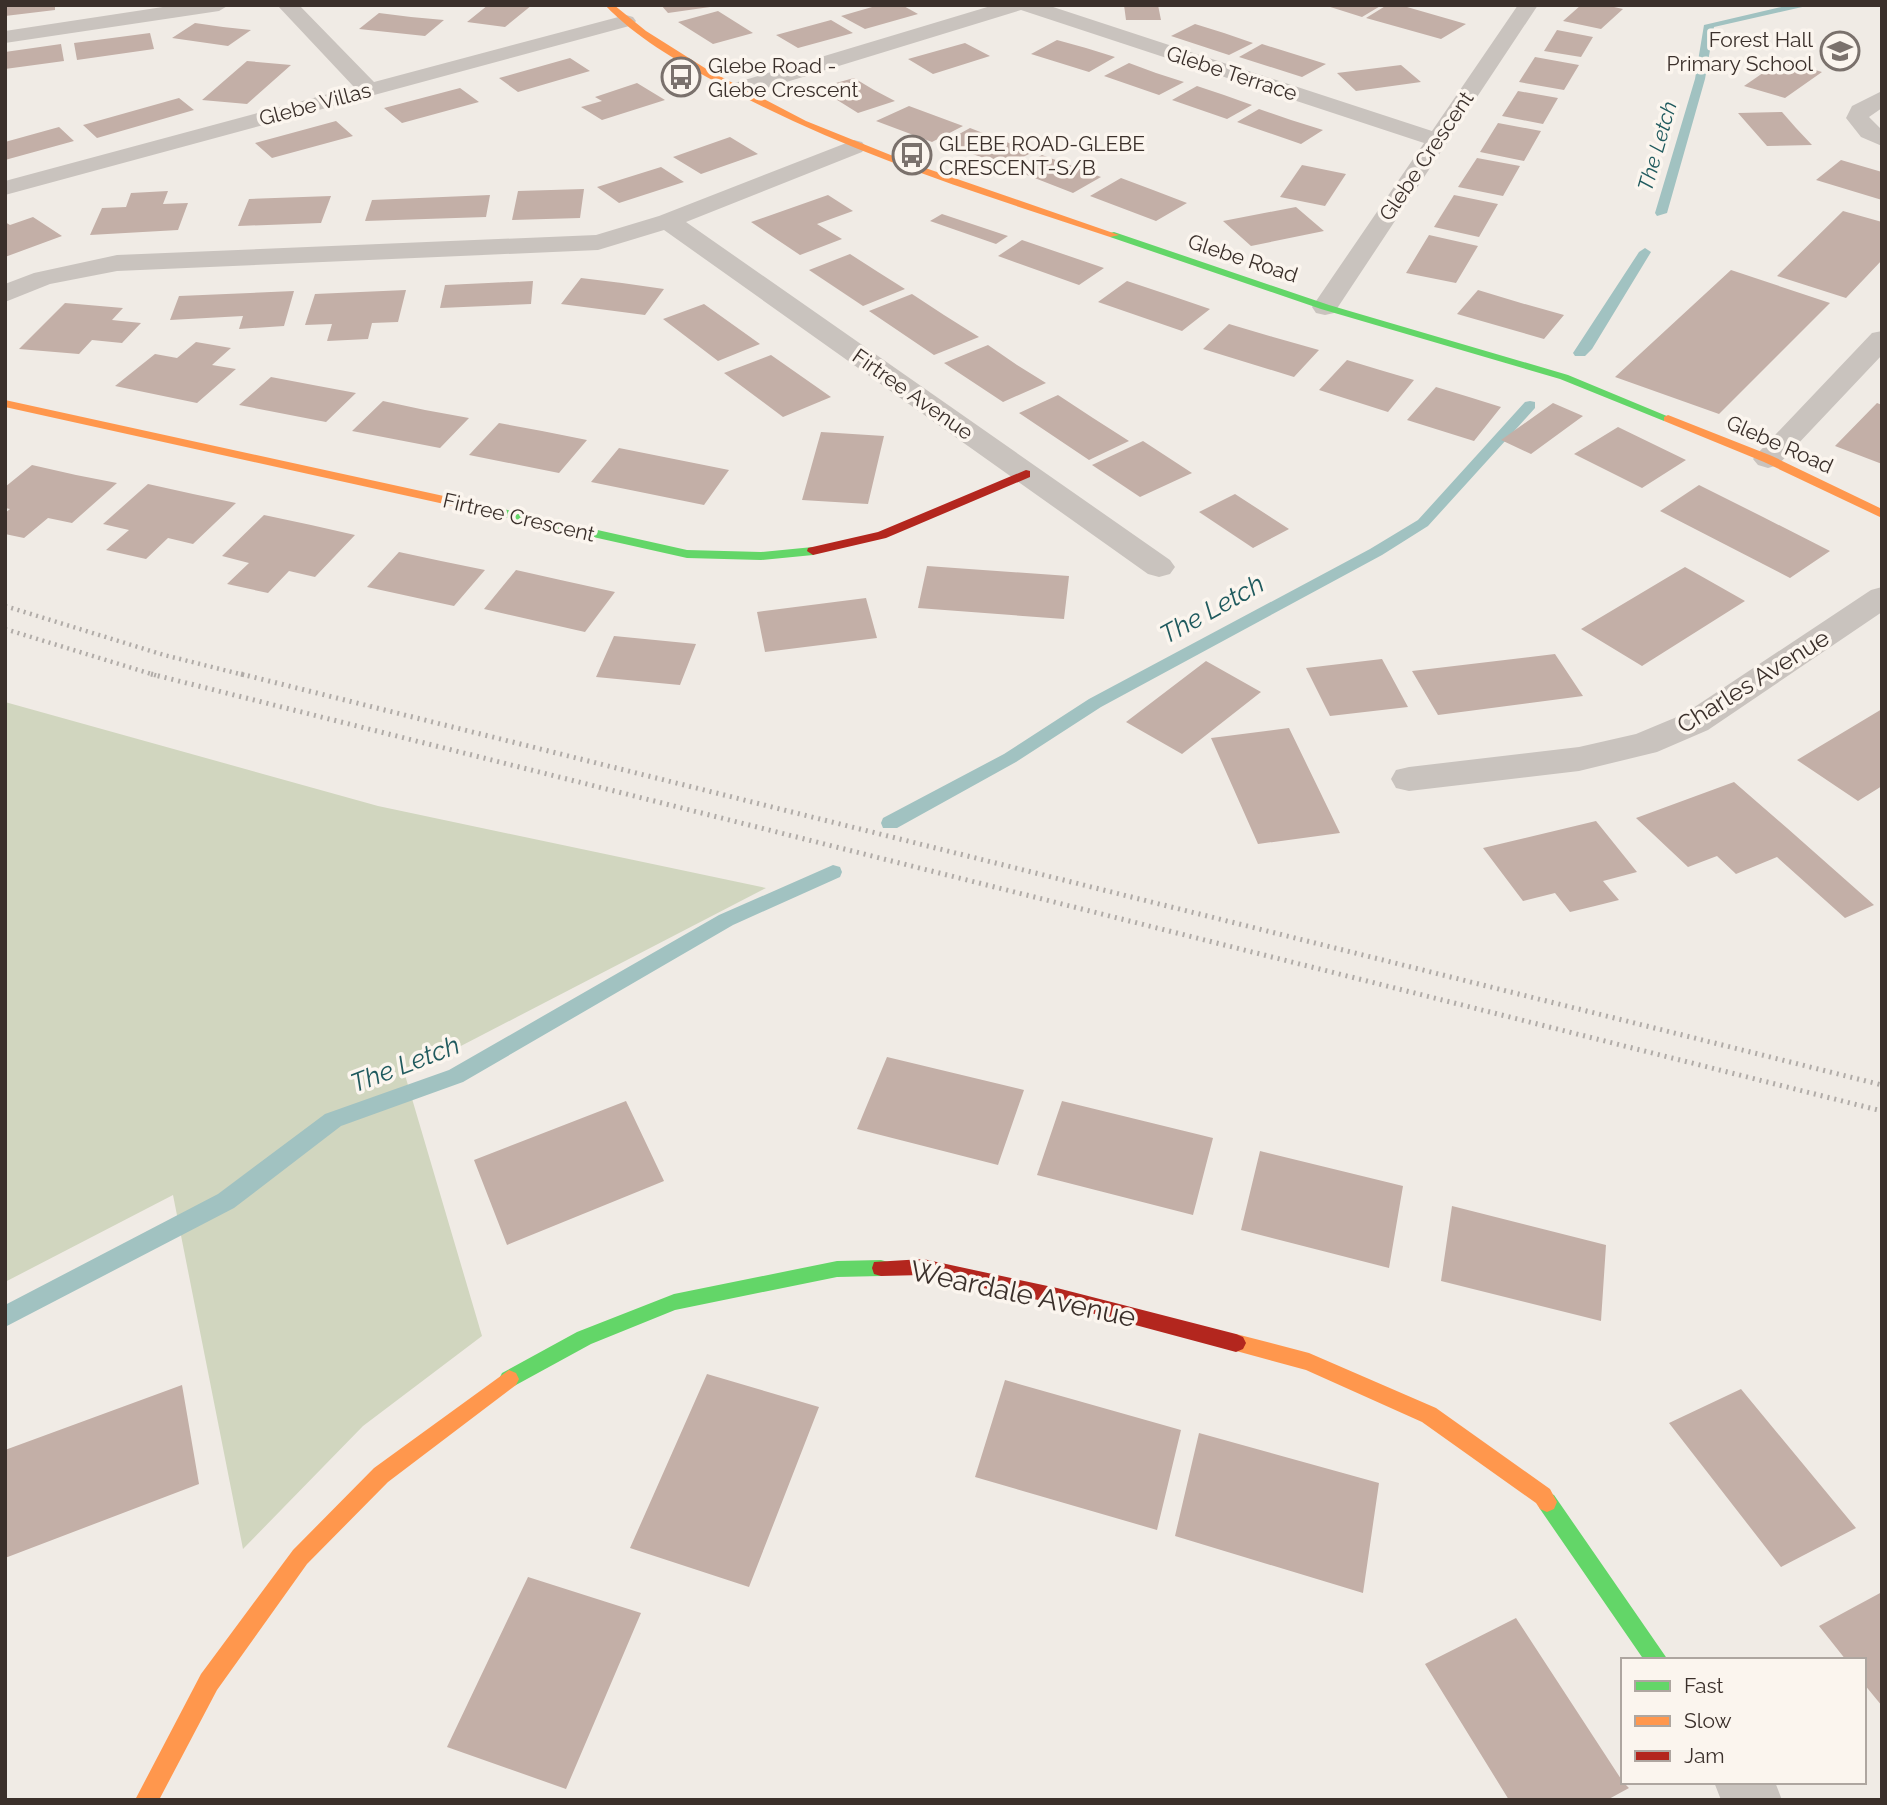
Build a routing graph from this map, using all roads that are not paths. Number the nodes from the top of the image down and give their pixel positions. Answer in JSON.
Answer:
{"nodes":[{"id":1,"x":219,"y":5,"type":"edge"},
{"id":2,"x":286,"y":5,"type":"edge"},
{"id":3,"x":1016,"y":5,"type":"edge"},
{"id":4,"x":1027,"y":5,"type":"edge"},
{"id":5,"x":1528,"y":5,"type":"edge"},
{"id":6,"x":617,"y":13,"type":"edge"},
{"id":7,"x":5,"y":37,"type":"edge"},
{"id":8,"x":368,"y":89,"type":"junction"},
{"id":9,"x":736,"y":90,"type":"junction"},
{"id":10,"x":1882,"y":98,"type":"edge"},
{"id":11,"x":1882,"y":139,"type":"edge"},
{"id":12,"x":1437,"y":140,"type":"junction"},
{"id":13,"x":854,"y":147,"type":"junction"},
{"id":14,"x":5,"y":188,"type":"edge"},
{"id":15,"x":668,"y":221,"type":"junction"},
{"id":16,"x":5,"y":294,"type":"edge"},
{"id":17,"x":1325,"y":307,"type":"junction"},
{"id":18,"x":1882,"y":339,"type":"edge"},
{"id":19,"x":5,"y":403,"type":"edge"},
{"id":20,"x":1768,"y":459,"type":"junction"},
{"id":21,"x":1026,"y":474,"type":"junction"},
{"id":22,"x":1882,"y":514,"type":"edge"},
{"id":23,"x":1159,"y":566,"type":"dead end"},
{"id":24,"x":1882,"y":597,"type":"edge"},
{"id":25,"x":1409,"y":779,"type":"dead end"},
{"id":26,"x":1656,"y":1658,"type":"edge"},
{"id":27,"x":1743,"y":1784,"type":"edge"},
{"id":28,"x":146,"y":1800,"type":"edge"},
{"id":29,"x":1754,"y":1800,"type":"edge"}],
"edges":[{"from":1,"to":7,"type":"street"},
{"from":2,"to":8,"type":"street"},
{"from":3,"to":9,"type":"street"},
{"from":4,"to":12,"type":"street","name":"Glebe Terrace"},
{"from":5,"to":12,"type":"street","name":"Glebe Crescent"},
{"from":6,"to":8,"type":"street","name":"Glebe Villas"},
{"from":6,"to":9,"type":"street","name":"Glebe Road"},
{"from":8,"to":14,"type":"street","name":"Glebe Villas"},
{"from":9,"to":13,"type":"street","name":"Glebe Road"},
{"from":10,"to":11,"type":"street"},
{"from":12,"to":17,"type":"street","name":"Glebe Crescent"},
{"from":13,"to":15,"type":"street"},
{"from":13,"to":17,"type":"street","name":"Glebe Road"},
{"from":15,"to":16,"type":"street"},
{"from":15,"to":21,"type":"street","name":"Firtree Avenue"},
{"from":17,"to":20,"type":"street","name":"Glebe Road"},
{"from":18,"to":20,"type":"street"},
{"from":19,"to":21,"type":"street","name":"Firtree Crescent"},
{"from":20,"to":22,"type":"street","name":"Glebe Road"},
{"from":21,"to":23,"type":"street","name":"Firtree Avenue"},
{"from":24,"to":25,"type":"street","name":"Charles Avenue"},
{"from":26,"to":28,"type":"street","name":"Weardale Avenue"},
{"from":27,"to":29,"type":"street"}]}
